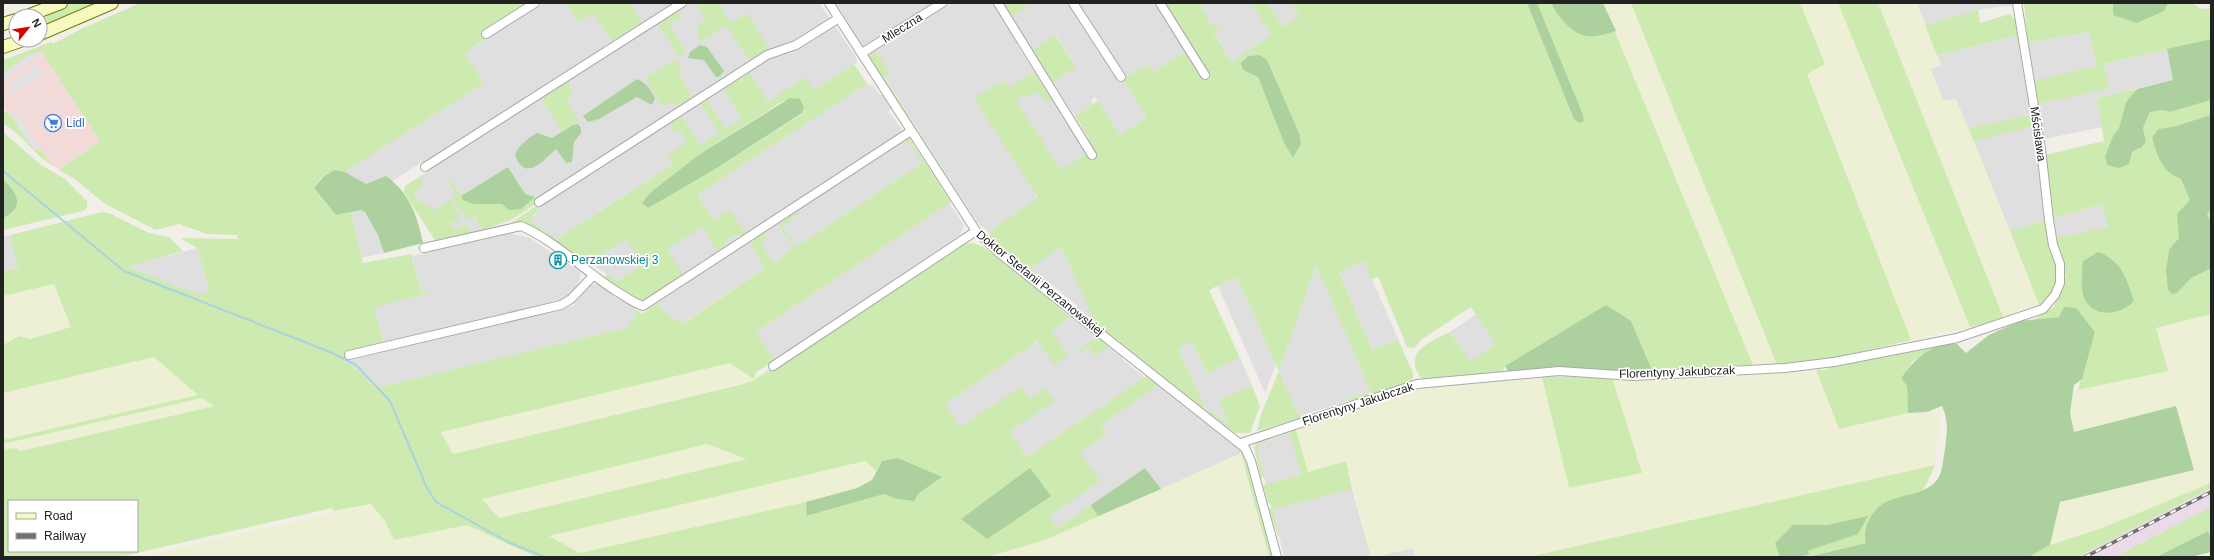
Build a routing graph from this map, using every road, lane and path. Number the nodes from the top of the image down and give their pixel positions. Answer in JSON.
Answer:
{"nodes":[{"id":1,"x":61,"y":3,"type":"edge"},
{"id":2,"x":112,"y":3,"type":"edge"},
{"id":3,"x":535,"y":3,"type":"edge"},
{"id":4,"x":682,"y":3,"type":"edge"},
{"id":5,"x":829,"y":3,"type":"edge"},
{"id":6,"x":942,"y":3,"type":"edge"},
{"id":7,"x":998,"y":3,"type":"edge"},
{"id":8,"x":1073,"y":3,"type":"edge"},
{"id":9,"x":1160,"y":3,"type":"edge"},
{"id":10,"x":2018,"y":3,"type":"edge"},
{"id":11,"x":48,"y":8,"type":"edge"},
{"id":12,"x":839,"y":18,"type":"junction"},
{"id":13,"x":48,"y":31,"type":"edge"},
{"id":14,"x":486,"y":34,"type":"dead end"},
{"id":15,"x":862,"y":53,"type":"junction"},
{"id":16,"x":1205,"y":74,"type":"dead end"},
{"id":17,"x":1120,"y":77,"type":"dead end"},
{"id":18,"x":911,"y":131,"type":"junction"},
{"id":19,"x":1092,"y":155,"type":"dead end"},
{"id":20,"x":425,"y":167,"type":"dead end"},
{"id":21,"x":539,"y":202,"type":"dead end"},
{"id":22,"x":976,"y":232,"type":"junction"},
{"id":23,"x":424,"y":248,"type":"dead end"},
{"id":24,"x":2060,"y":264,"type":"joint"},
{"id":25,"x":593,"y":276,"type":"junction"},
{"id":26,"x":349,"y":355,"type":"dead end"},
{"id":27,"x":773,"y":366,"type":"dead end"},
{"id":28,"x":1241,"y":443,"type":"junction"},
{"id":29,"x":1277,"y":557,"type":"edge"}],
"edges":[{"from":1,"to":11,"type":"street"},
{"from":2,"to":13,"type":"street"},
{"from":3,"to":14,"type":"street"},
{"from":4,"to":20,"type":"street"},
{"from":5,"to":12,"type":"street","name":"Doktor Stefanii Perzanowskiej"},
{"from":6,"to":15,"type":"street","name":"Mleczna"},
{"from":7,"to":19,"type":"street"},
{"from":8,"to":17,"type":"street"},
{"from":9,"to":16,"type":"street"},
{"from":10,"to":24,"type":"street","name":"Mścisława"},
{"from":12,"to":15,"type":"street","name":"Doktor Stefanii Perzanowskiej"},
{"from":12,"to":21,"type":"street"},
{"from":15,"to":18,"type":"street","name":"Doktor Stefanii Perzanowskiej"},
{"from":18,"to":22,"type":"street","name":"Doktor Stefanii Perzanowskiej"},
{"from":18,"to":25,"type":"street"},
{"from":22,"to":27,"type":"street"},
{"from":22,"to":28,"type":"street","name":"Doktor Stefanii Perzanowskiej"},
{"from":23,"to":25,"type":"street"},
{"from":24,"to":28,"type":"street","name":"Florentyny Jakubczak"},
{"from":25,"to":26,"type":"street"},
{"from":28,"to":29,"type":"street"}]}
